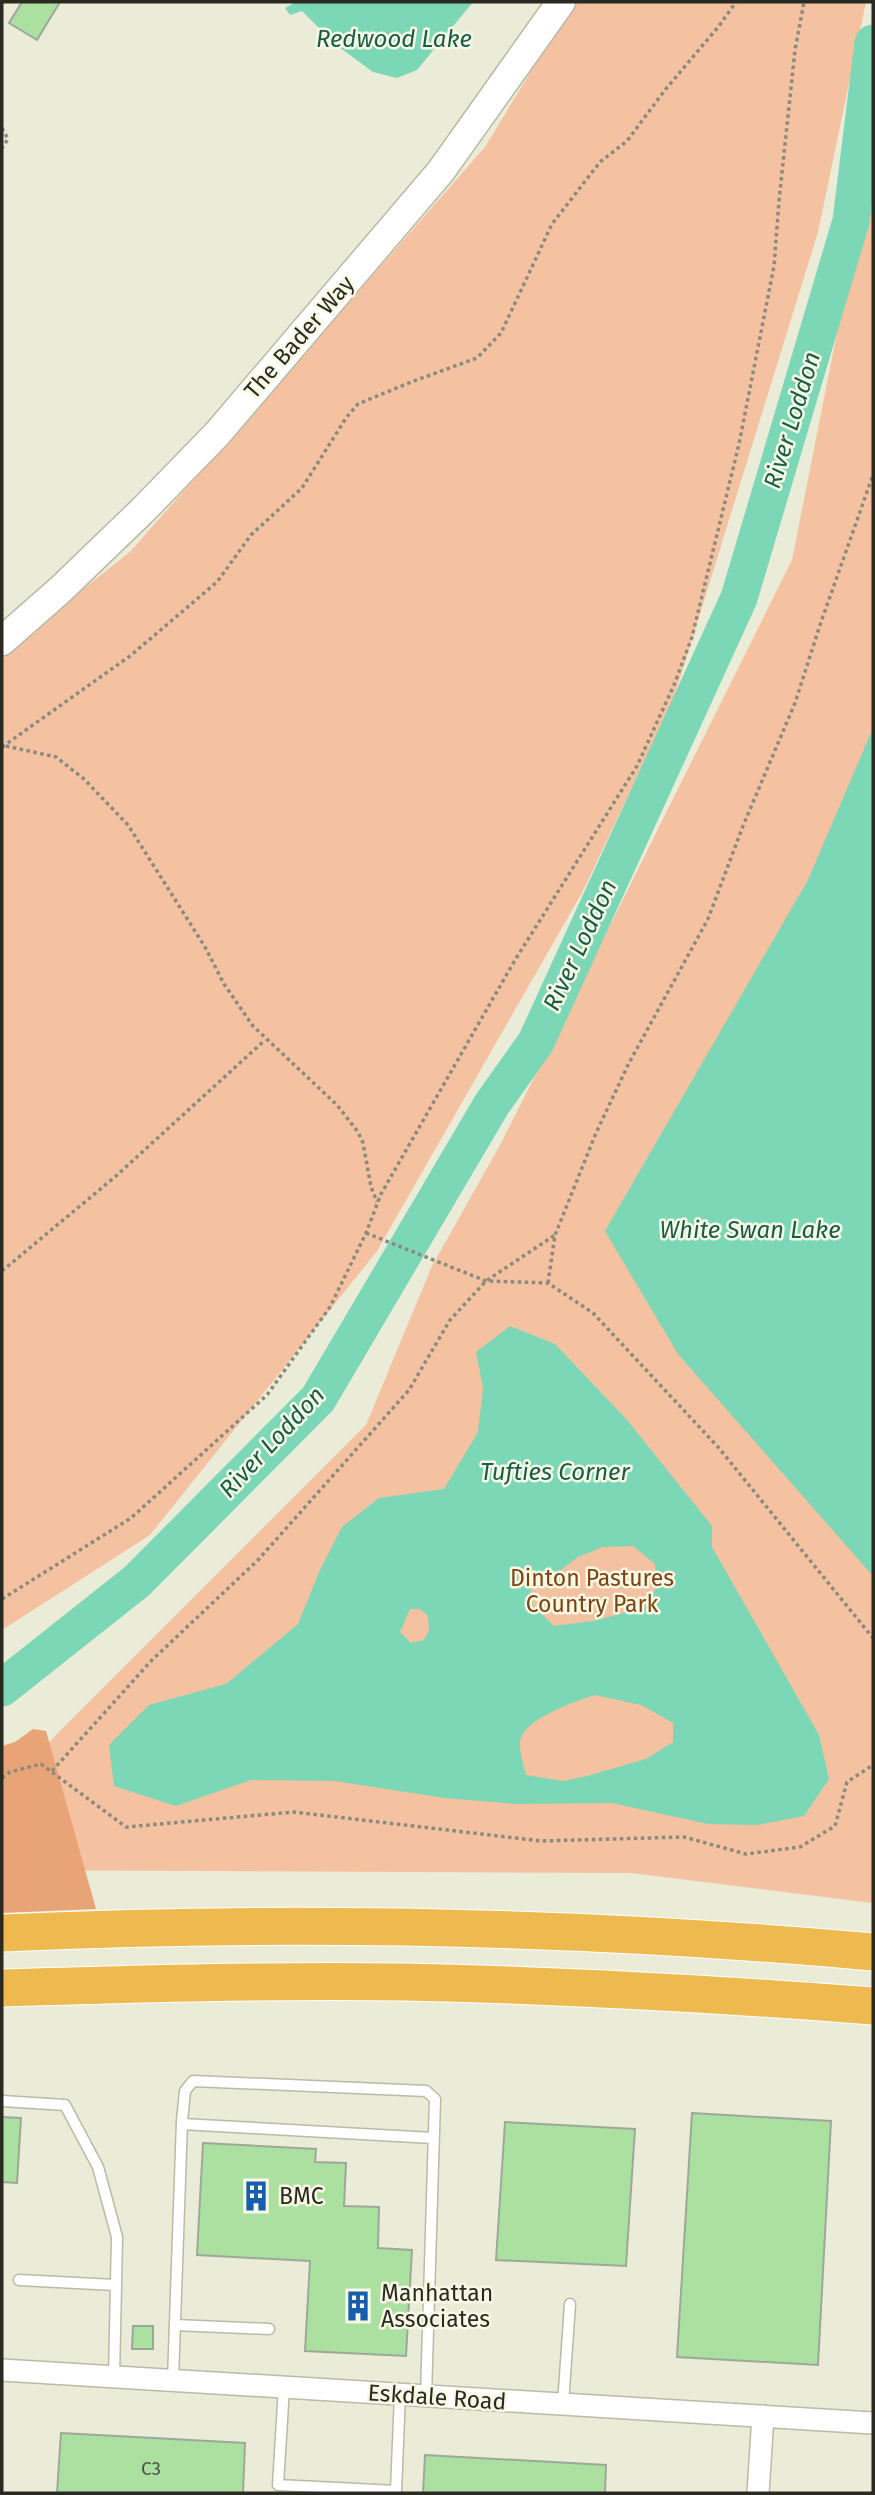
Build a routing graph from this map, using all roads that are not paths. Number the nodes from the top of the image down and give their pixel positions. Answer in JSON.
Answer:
{"nodes":[{"id":1,"x":561,"y":2,"type":"edge"},
{"id":2,"x":2,"y":641,"type":"edge"},
{"id":3,"x":2,"y":1933,"type":"edge"},
{"id":4,"x":873,"y":1952,"type":"edge"},
{"id":5,"x":194,"y":1983,"type":"junction"},
{"id":6,"x":2,"y":1988,"type":"edge"},
{"id":7,"x":2,"y":2004,"type":"edge"},
{"id":8,"x":873,"y":2006,"type":"edge"},
{"id":9,"x":2,"y":2101,"type":"edge"},
{"id":10,"x":183,"y":2124,"type":"junction"},
{"id":11,"x":433,"y":2138,"type":"junction"},
{"id":12,"x":19,"y":2280,"type":"dead end"},
{"id":13,"x":115,"y":2285,"type":"junction"},
{"id":14,"x":570,"y":2304,"type":"dead end"},
{"id":15,"x":175,"y":2325,"type":"junction"},
{"id":16,"x":269,"y":2329,"type":"dead end"},
{"id":17,"x":2,"y":2370,"type":"edge"},
{"id":18,"x":114,"y":2376,"type":"junction"},
{"id":19,"x":173,"y":2380,"type":"junction"},
{"id":20,"x":284,"y":2387,"type":"junction"},
{"id":21,"x":400,"y":2394,"type":"junction"},
{"id":22,"x":426,"y":2396,"type":"junction"},
{"id":23,"x":563,"y":2404,"type":"junction"},
{"id":24,"x":763,"y":2416,"type":"junction"},
{"id":25,"x":873,"y":2423,"type":"edge"},
{"id":26,"x":758,"y":2493,"type":"edge"}],
"edges":[{"from":1,"to":2,"type":"street","name":"The Bader Way"},
{"from":3,"to":4,"type":"highway"},
{"from":5,"to":6,"type":"highway"},
{"from":5,"to":7,"type":"highway"},
{"from":5,"to":8,"type":"highway"},
{"from":9,"to":13,"type":"lane"},
{"from":10,"to":11,"type":"lane"},
{"from":10,"to":11,"type":"lane"},
{"from":10,"to":15,"type":"lane"},
{"from":11,"to":22,"type":"lane"},
{"from":12,"to":13,"type":"lane"},
{"from":13,"to":18,"type":"lane"},
{"from":14,"to":23,"type":"lane"},
{"from":15,"to":16,"type":"lane"},
{"from":15,"to":19,"type":"lane"},
{"from":17,"to":18,"type":"street","name":"Eskdale Road"},
{"from":18,"to":19,"type":"street","name":"Eskdale Road"},
{"from":19,"to":20,"type":"street","name":"Eskdale Road"},
{"from":20,"to":21,"type":"street","name":"Eskdale Road"},
{"from":20,"to":21,"type":"lane"},
{"from":21,"to":22,"type":"street","name":"Eskdale Road"},
{"from":22,"to":23,"type":"street","name":"Eskdale Road"},
{"from":23,"to":24,"type":"street","name":"Eskdale Road"},
{"from":24,"to":25,"type":"street","name":"Eskdale Road"},
{"from":24,"to":26,"type":"street"}]}
